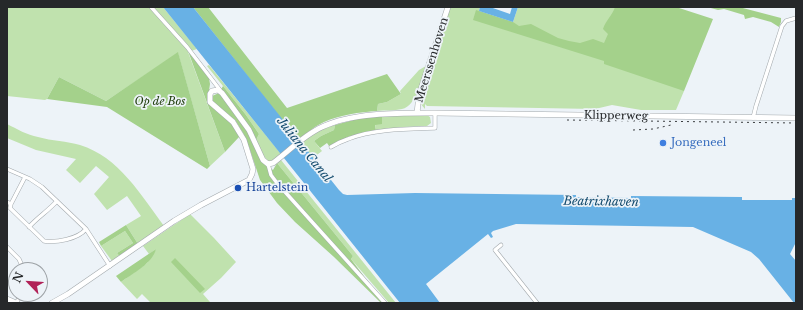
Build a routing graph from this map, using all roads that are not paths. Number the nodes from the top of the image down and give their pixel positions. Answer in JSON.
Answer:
{"nodes":[{"id":1,"x":150,"y":7,"type":"edge"},
{"id":2,"x":448,"y":7,"type":"edge"},
{"id":3,"x":796,"y":18,"type":"edge"},
{"id":4,"x":220,"y":90,"type":"junction"},
{"id":5,"x":417,"y":113,"type":"junction"},
{"id":6,"x":435,"y":113,"type":"junction"},
{"id":7,"x":753,"y":118,"type":"junction"},
{"id":8,"x":796,"y":118,"type":"edge"},
{"id":9,"x":331,"y":147,"type":"dead end"},
{"id":10,"x":268,"y":164,"type":"junction"},
{"id":11,"x":7,"y":169,"type":"edge"},
{"id":12,"x":25,"y":177,"type":"junction"},
{"id":13,"x":57,"y":201,"type":"junction"},
{"id":14,"x":9,"y":203,"type":"edge"},
{"id":15,"x":29,"y":227,"type":"junction"},
{"id":16,"x":86,"y":230,"type":"junction"},
{"id":17,"x":501,"y":245,"type":"dead end"},
{"id":18,"x":7,"y":247,"type":"edge"},
{"id":19,"x":20,"y":262,"type":"edge"},
{"id":20,"x":110,"y":266,"type":"junction"},
{"id":21,"x":52,"y":303,"type":"edge"},
{"id":22,"x":386,"y":303,"type":"edge"},
{"id":23,"x":537,"y":303,"type":"edge"}],
"edges":[{"from":1,"to":4,"type":"street"},
{"from":2,"to":5,"type":"street","name":"Meerssenhoven"},
{"from":3,"to":7,"type":"street"},
{"from":4,"to":10,"type":"street"},
{"from":4,"to":20,"type":"street"},
{"from":5,"to":6,"type":"street","name":"Klipperweg"},
{"from":5,"to":10,"type":"street","name":"Klipperweg"},
{"from":6,"to":7,"type":"street","name":"Klipperweg"},
{"from":6,"to":9,"type":"street"},
{"from":7,"to":8,"type":"street","name":"Klipperweg"},
{"from":10,"to":22,"type":"street"},
{"from":11,"to":12,"type":"street"},
{"from":12,"to":13,"type":"street"},
{"from":12,"to":14,"type":"street"},
{"from":13,"to":15,"type":"street"},
{"from":13,"to":16,"type":"street"},
{"from":14,"to":15,"type":"street"},
{"from":15,"to":16,"type":"street"},
{"from":16,"to":20,"type":"street"},
{"from":17,"to":23,"type":"street"},
{"from":18,"to":19,"type":"street"},
{"from":20,"to":21,"type":"street"}]}
